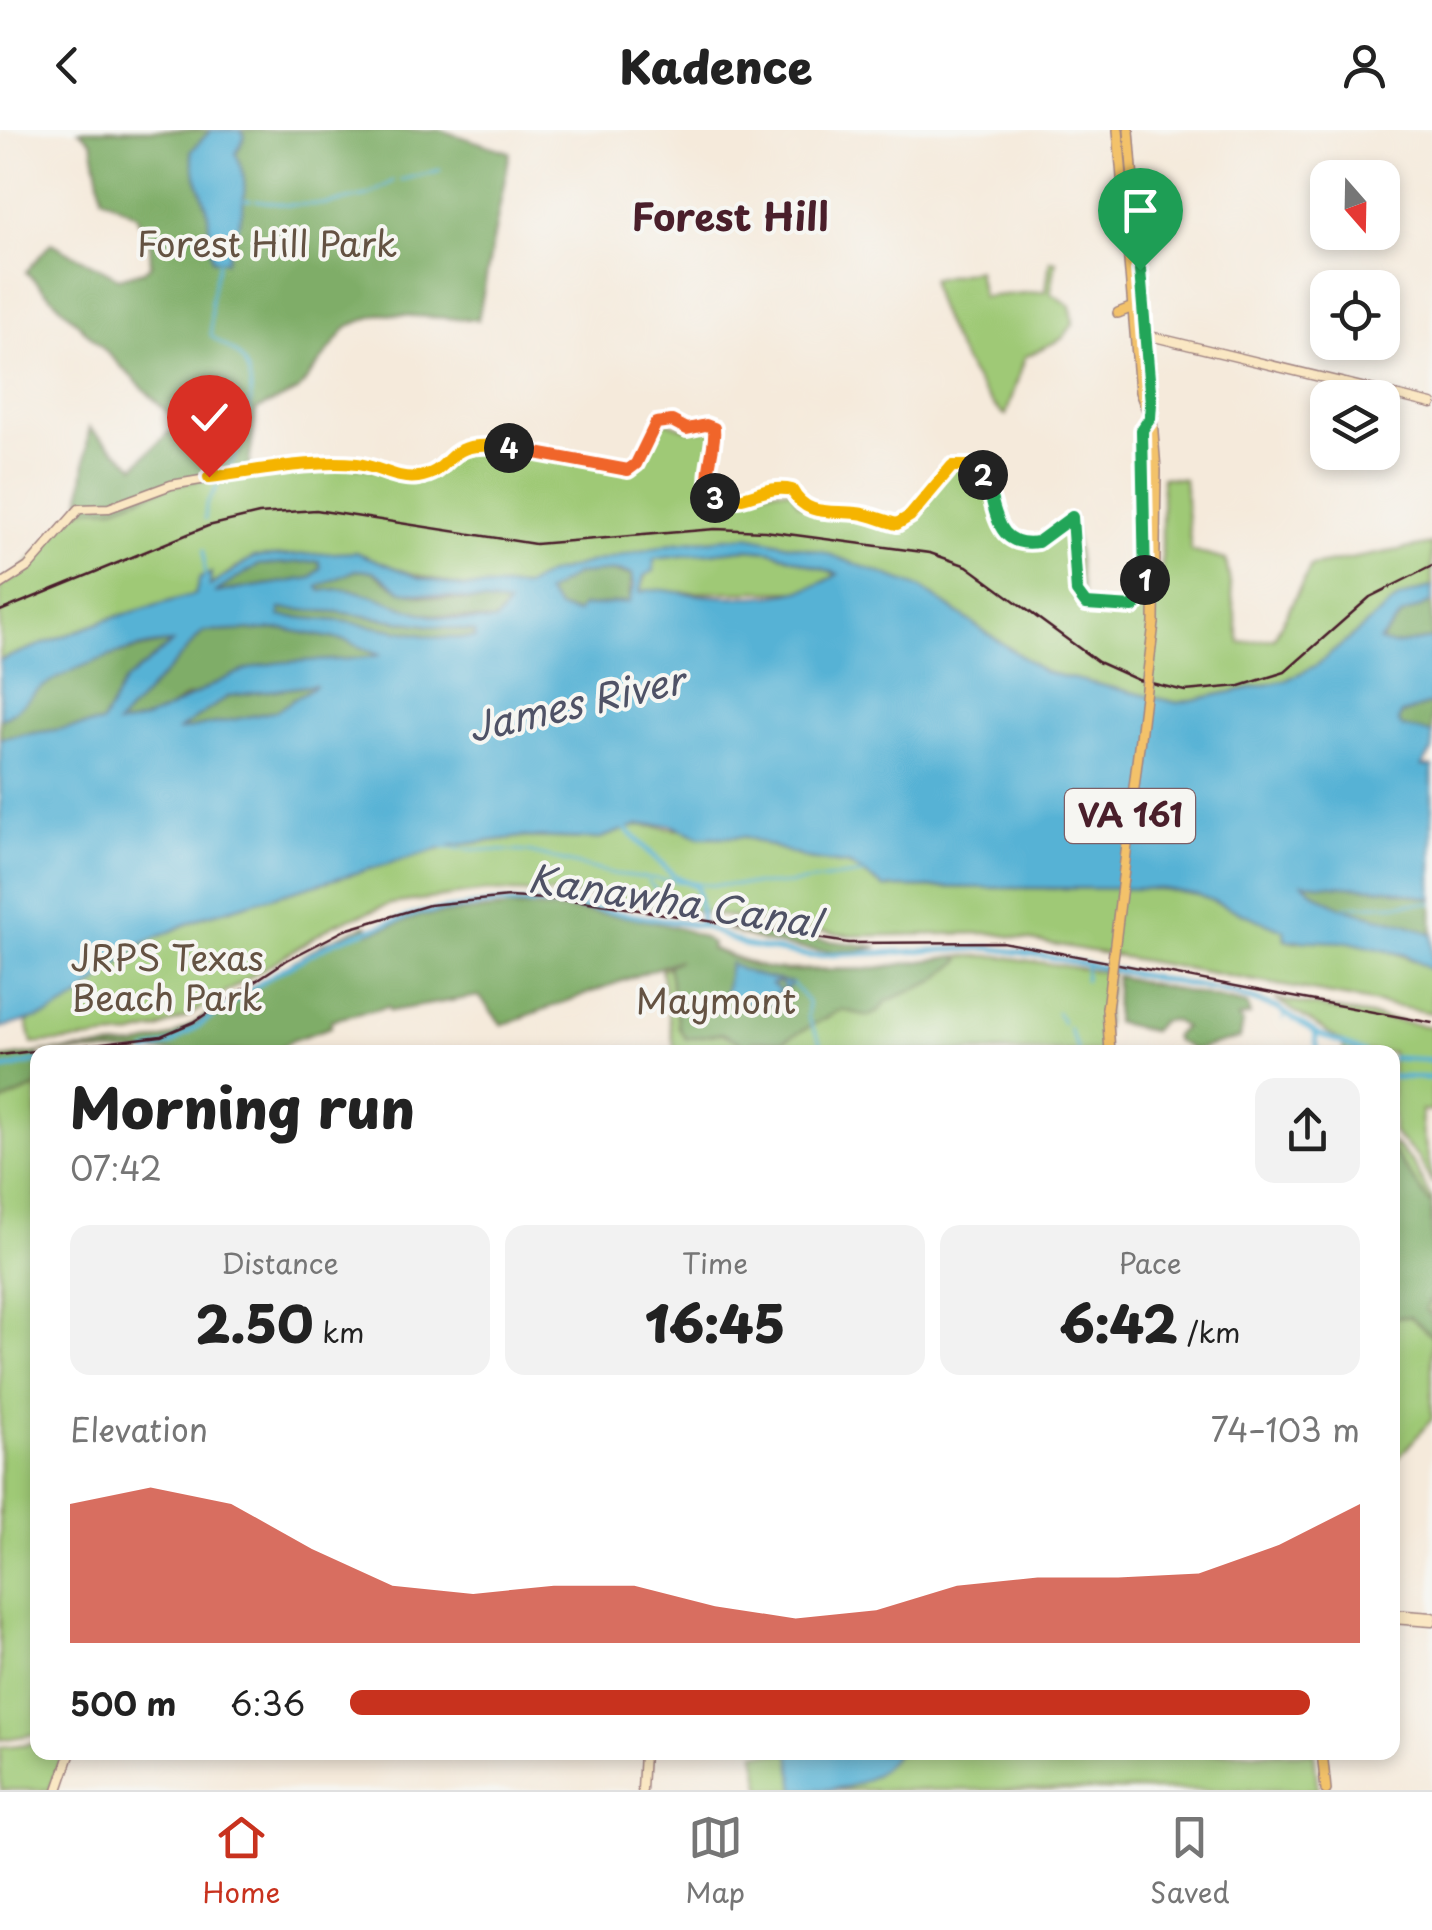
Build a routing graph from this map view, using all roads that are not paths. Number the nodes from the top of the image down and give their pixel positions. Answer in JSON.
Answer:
{"nodes":[{"id":1,"x":1118,"y":130,"type":"edge"},
{"id":2,"x":1129,"y":130,"type":"edge"},
{"id":3,"x":1133,"y":307,"type":"junction"},
{"id":4,"x":1118,"y":313,"type":"dead end"},
{"id":5,"x":1146,"y":334,"type":"junction"},
{"id":6,"x":1432,"y":404,"type":"edge"},
{"id":7,"x":1150,"y":418,"type":"junction"},
{"id":8,"x":0,"y":584,"type":"edge"},
{"id":9,"x":1110,"y":1045,"type":"edge"},
{"id":10,"x":1400,"y":1618,"type":"edge"},
{"id":11,"x":1432,"y":1620,"type":"edge"},
{"id":12,"x":69,"y":1760,"type":"edge"},
{"id":13,"x":644,"y":1760,"type":"edge"},
{"id":14,"x":1323,"y":1760,"type":"edge"},
{"id":15,"x":58,"y":1790,"type":"edge"},
{"id":16,"x":642,"y":1790,"type":"edge"},
{"id":17,"x":1326,"y":1790,"type":"edge"}],
"edges":[{"from":1,"to":3,"type":"main road","number":"VA 161"},
{"from":2,"to":5,"type":"main road","number":"VA 161"},
{"from":3,"to":4,"type":"main road"},
{"from":3,"to":7,"type":"main road","number":"VA 161"},
{"from":5,"to":6,"type":"street"},
{"from":5,"to":7,"type":"main road","number":"VA 161"},
{"from":7,"to":8,"type":"street"},
{"from":7,"to":9,"type":"main road","number":"VA 161","bridge":true},
{"from":10,"to":11,"type":"street"},
{"from":12,"to":15,"type":"street"},
{"from":13,"to":16,"type":"street"},
{"from":14,"to":17,"type":"main road"}]}
